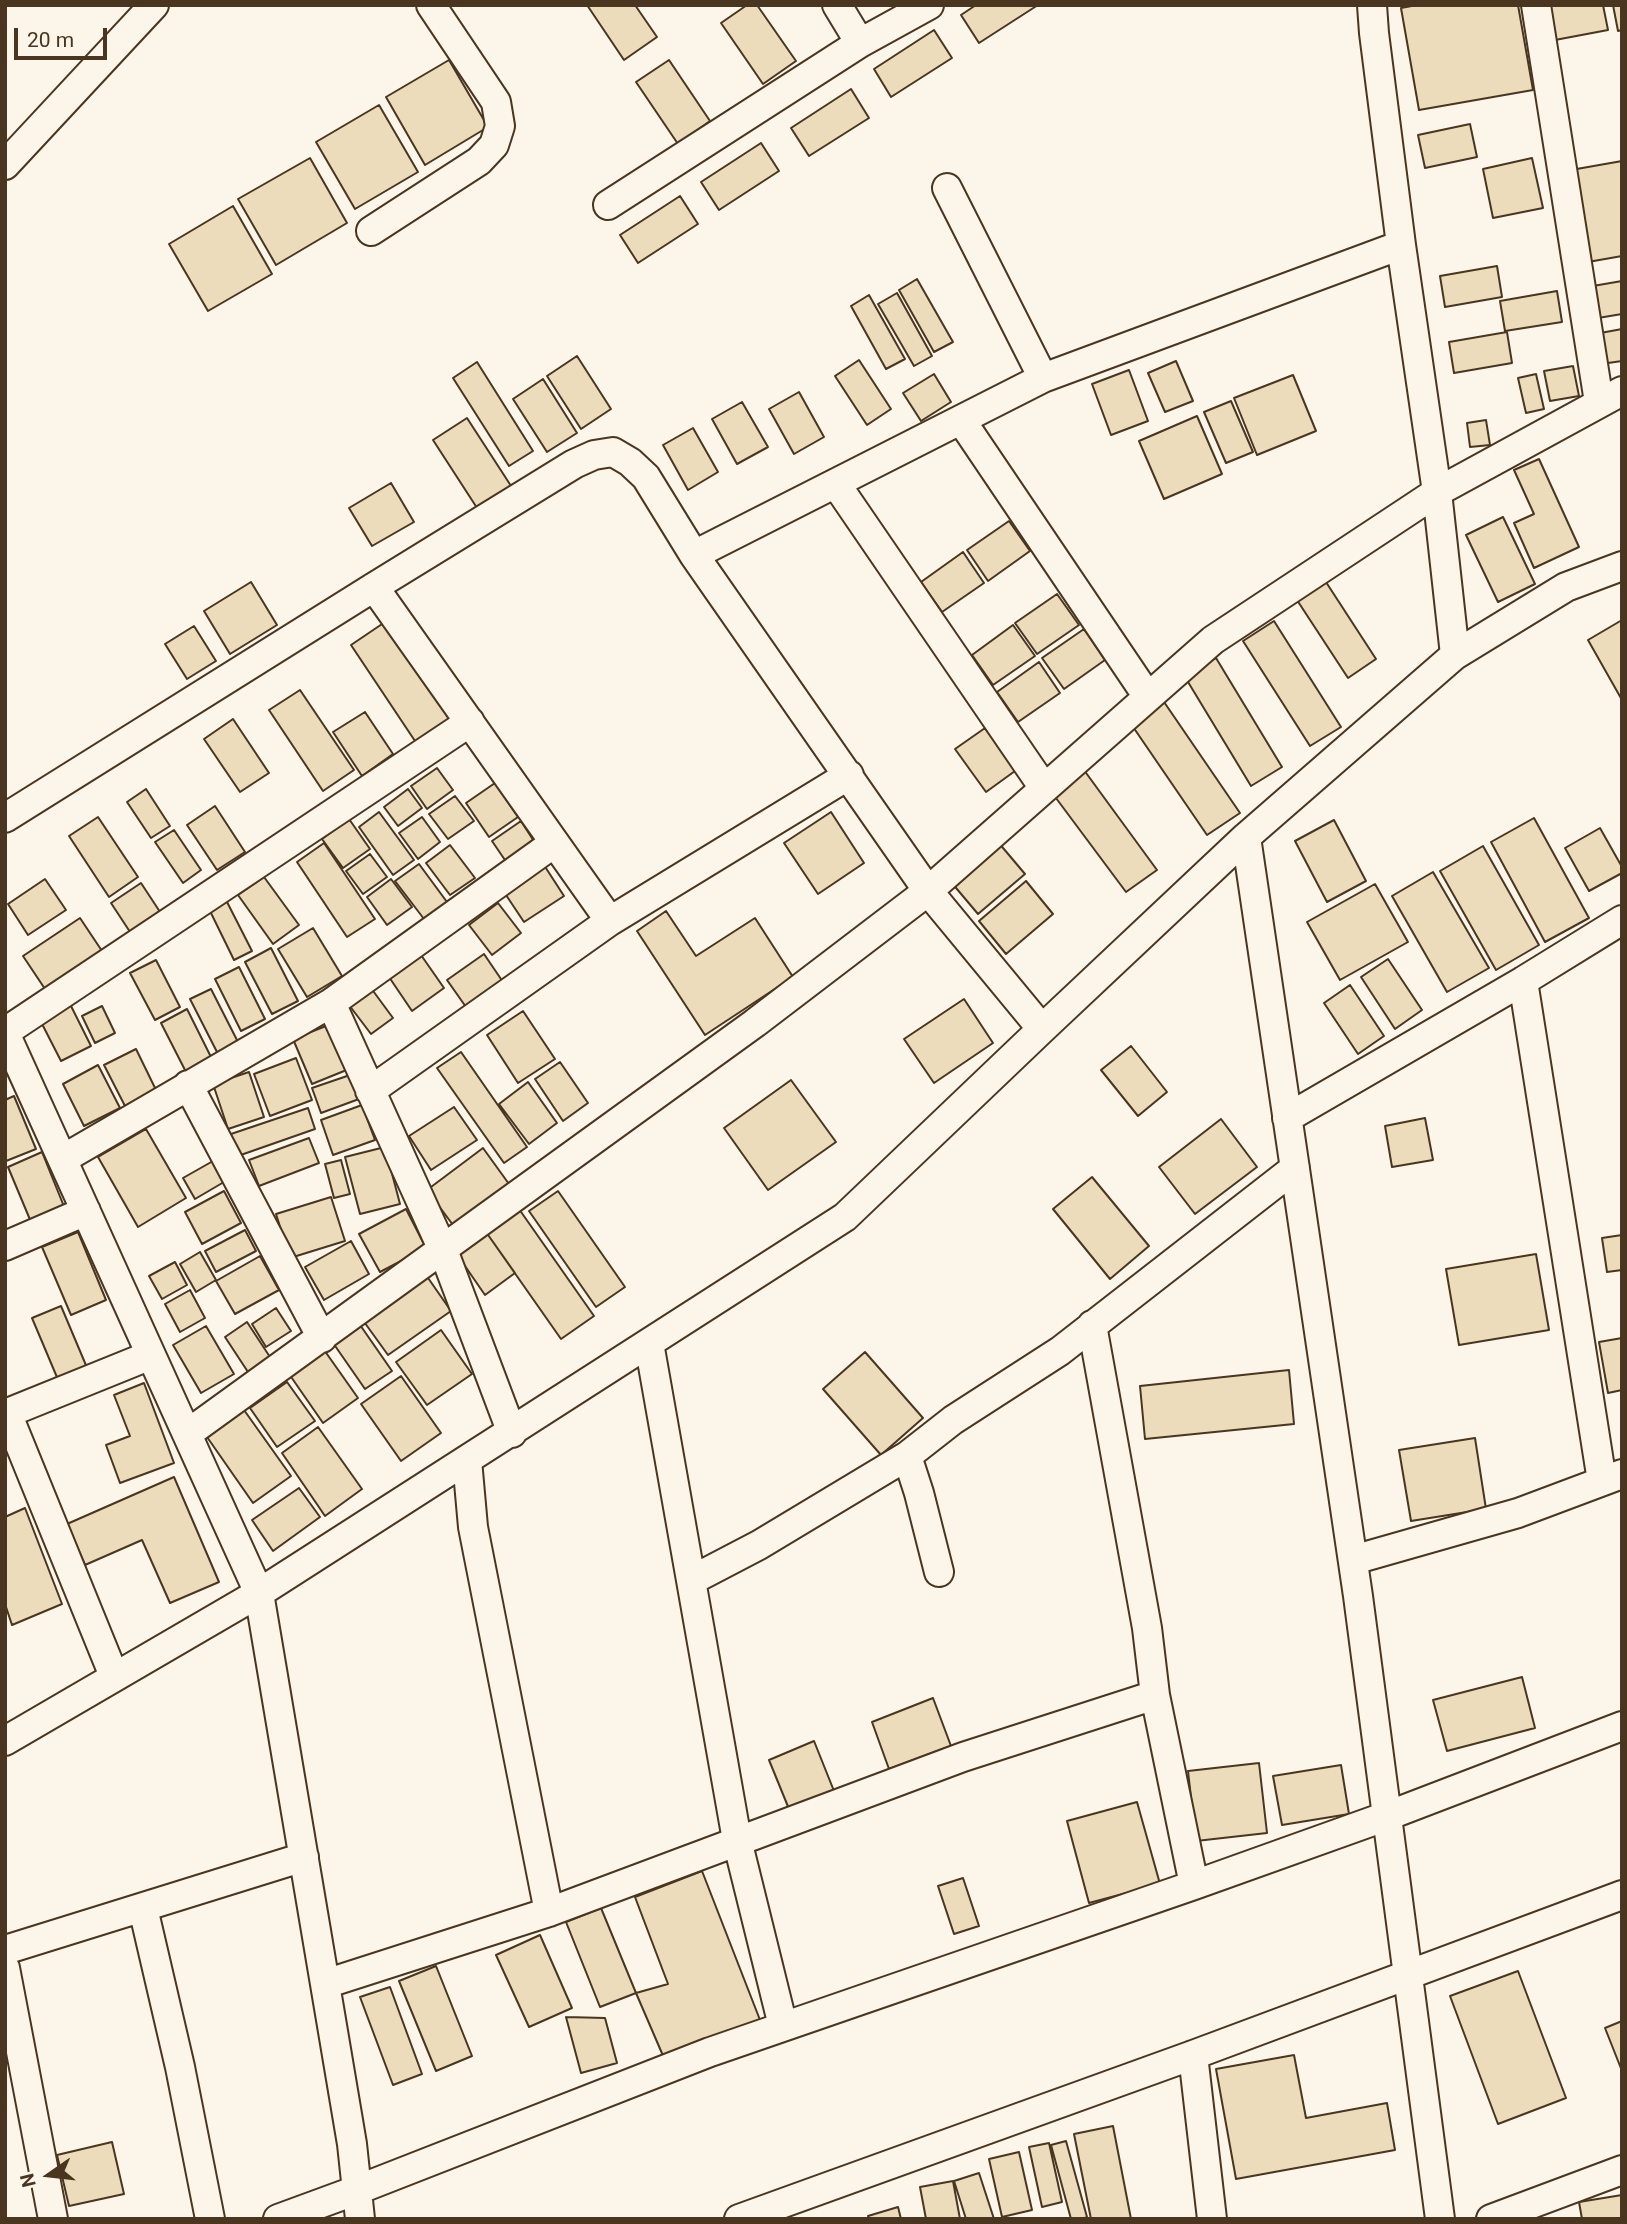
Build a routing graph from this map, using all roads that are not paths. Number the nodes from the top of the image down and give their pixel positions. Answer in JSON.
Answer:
{"nodes":[{"id":1,"x":154,"y":5,"type":"edge"},
{"id":2,"x":431,"y":5,"type":"edge"},
{"id":3,"x":837,"y":5,"type":"edge"},
{"id":4,"x":929,"y":5,"type":"edge"},
{"id":5,"x":1372,"y":5,"type":"edge"},
{"id":6,"x":1536,"y":5,"type":"edge"},
{"id":7,"x":860,"y":43,"type":"junction"},
{"id":8,"x":5,"y":165,"type":"edge"},
{"id":9,"x":947,"y":188,"type":"dead end"},
{"id":10,"x":608,"y":205,"type":"dead end"},
{"id":11,"x":371,"y":231,"type":"dead end"},
{"id":12,"x":1401,"y":245,"type":"junction"},
{"id":13,"x":1042,"y":378,"type":"junction"},
{"id":14,"x":1611,"y":396,"type":"edge"},
{"id":15,"x":961,"y":420,"type":"junction"},
{"id":16,"x":836,"y":484,"type":"junction"},
{"id":17,"x":1437,"y":492,"type":"junction"},
{"id":18,"x":694,"y":555,"type":"junction"},
{"id":19,"x":1622,"y":566,"type":"edge"},
{"id":20,"x":374,"y":587,"type":"junction"},
{"id":21,"x":1455,"y":655,"type":"junction"},
{"id":22,"x":1148,"y":697,"type":"junction"},
{"id":23,"x":470,"y":722,"type":"junction"},
{"id":24,"x":849,"y":775,"type":"junction"},
{"id":25,"x":1044,"y":789,"type":"junction"},
{"id":26,"x":5,"y":818,"type":"edge"},
{"id":27,"x":1246,"y":837,"type":"junction"},
{"id":28,"x":554,"y":843,"type":"junction"},
{"id":29,"x":928,"y":891,"type":"junction"},
{"id":30,"x":1622,"y":920,"type":"edge"},
{"id":31,"x":610,"y":921,"type":"junction"},
{"id":32,"x":1524,"y":981,"type":"junction"},
{"id":33,"x":331,"y":1003,"type":"junction"},
{"id":34,"x":1041,"y":1029,"type":"junction"},
{"id":35,"x":5,"y":1033,"type":"edge"},
{"id":36,"x":188,"y":1085,"type":"junction"},
{"id":37,"x":16,"y":1086,"type":"edge"},
{"id":38,"x":370,"y":1091,"type":"junction"},
{"id":39,"x":1287,"y":1118,"type":"junction"},
{"id":40,"x":63,"y":1159,"type":"junction"},
{"id":41,"x":1295,"y":1168,"type":"junction"},
{"id":42,"x":86,"y":1211,"type":"junction"},
{"id":43,"x":5,"y":1246,"type":"edge"},
{"id":44,"x":443,"y":1250,"type":"junction"},
{"id":45,"x":1092,"y":1325,"type":"junction"},
{"id":46,"x":322,"y":1338,"type":"junction"},
{"id":47,"x":649,"y":1343,"type":"junction"},
{"id":48,"x":151,"y":1355,"type":"junction"},
{"id":49,"x":6,"y":1413,"type":"edge"},
{"id":50,"x":512,"y":1433,"type":"junction"},
{"id":51,"x":187,"y":1434,"type":"junction"},
{"id":52,"x":907,"y":1456,"type":"junction"},
{"id":53,"x":467,"y":1460,"type":"junction"},
{"id":54,"x":1612,"y":1477,"type":"edge"},
{"id":55,"x":1353,"y":1560,"type":"junction"},
{"id":56,"x":939,"y":1572,"type":"dead end"},
{"id":57,"x":692,"y":1580,"type":"junction"},
{"id":58,"x":259,"y":1593,"type":"junction"},
{"id":59,"x":114,"y":1676,"type":"junction"},
{"id":60,"x":1155,"y":1695,"type":"junction"},
{"id":61,"x":1622,"y":1726,"type":"edge"},
{"id":62,"x":5,"y":1741,"type":"edge"},
{"id":63,"x":1387,"y":1816,"type":"junction"},
{"id":64,"x":737,"y":1840,"type":"junction"},
{"id":65,"x":304,"y":1857,"type":"junction"},
{"id":66,"x":1194,"y":1885,"type":"junction"},
{"id":67,"x":1622,"y":1895,"type":"edge"},
{"id":68,"x":143,"y":1909,"type":"junction"},
{"id":69,"x":549,"y":1912,"type":"junction"},
{"id":70,"x":5,"y":1950,"type":"edge"},
{"id":71,"x":5,"y":1968,"type":"edge"},
{"id":72,"x":1408,"y":1975,"type":"junction"},
{"id":73,"x":325,"y":1984,"type":"junction"},
{"id":74,"x":783,"y":2026,"type":"junction"},
{"id":75,"x":1193,"y":2055,"type":"junction"},
{"id":76,"x":1622,"y":2170,"type":"edge"},
{"id":77,"x":357,"y":2190,"type":"junction"},
{"id":78,"x":53,"y":2219,"type":"edge"},
{"id":79,"x":210,"y":2219,"type":"edge"},
{"id":80,"x":278,"y":2219,"type":"edge"},
{"id":81,"x":360,"y":2219,"type":"edge"},
{"id":82,"x":739,"y":2219,"type":"edge"},
{"id":83,"x":1212,"y":2219,"type":"edge"},
{"id":84,"x":1440,"y":2219,"type":"edge"},
{"id":85,"x":1491,"y":2219,"type":"edge"}],
"edges":[{"from":1,"to":8,"type":"street"},
{"from":2,"to":11,"type":"street"},
{"from":3,"to":7,"type":"street"},
{"from":4,"to":7,"type":"street"},
{"from":5,"to":12,"type":"street"},
{"from":6,"to":14,"type":"street"},
{"from":7,"to":10,"type":"street"},
{"from":9,"to":13,"type":"street"},
{"from":12,"to":13,"type":"street"},
{"from":12,"to":17,"type":"street"},
{"from":13,"to":15,"type":"street"},
{"from":14,"to":17,"type":"street"},
{"from":15,"to":16,"type":"street"},
{"from":15,"to":22,"type":"street"},
{"from":16,"to":18,"type":"street"},
{"from":16,"to":25,"type":"street"},
{"from":17,"to":21,"type":"street"},
{"from":17,"to":22,"type":"street"},
{"from":18,"to":20,"type":"street"},
{"from":18,"to":24,"type":"street"},
{"from":19,"to":21,"type":"street"},
{"from":20,"to":23,"type":"street"},
{"from":20,"to":26,"type":"street"},
{"from":21,"to":27,"type":"street"},
{"from":22,"to":25,"type":"street"},
{"from":23,"to":28,"type":"street"},
{"from":23,"to":35,"type":"street"},
{"from":24,"to":29,"type":"street"},
{"from":24,"to":31,"type":"street"},
{"from":25,"to":29,"type":"street"},
{"from":27,"to":34,"type":"street"},
{"from":27,"to":39,"type":"street"},
{"from":28,"to":31,"type":"street"},
{"from":28,"to":33,"type":"street"},
{"from":29,"to":34,"type":"street"},
{"from":29,"to":44,"type":"street"},
{"from":30,"to":32,"type":"street"},
{"from":31,"to":38,"type":"street"},
{"from":32,"to":39,"type":"street"},
{"from":32,"to":54,"type":"street"},
{"from":33,"to":36,"type":"street"},
{"from":33,"to":38,"type":"street"},
{"from":34,"to":47,"type":"street"},
{"from":35,"to":37,"type":"street"},
{"from":36,"to":40,"type":"street"},
{"from":36,"to":46,"type":"street"},
{"from":37,"to":40,"type":"street"},
{"from":38,"to":44,"type":"street"},
{"from":39,"to":41,"type":"street"},
{"from":40,"to":42,"type":"street"},
{"from":41,"to":45,"type":"street"},
{"from":41,"to":55,"type":"street"},
{"from":42,"to":43,"type":"street"},
{"from":42,"to":48,"type":"street"},
{"from":44,"to":46,"type":"street"},
{"from":44,"to":50,"type":"street"},
{"from":45,"to":52,"type":"street"},
{"from":45,"to":60,"type":"street"},
{"from":46,"to":51,"type":"street"},
{"from":47,"to":50,"type":"street"},
{"from":47,"to":57,"type":"street"},
{"from":48,"to":49,"type":"street"},
{"from":48,"to":51,"type":"street"},
{"from":49,"to":59,"type":"street"},
{"from":50,"to":53,"type":"street"},
{"from":51,"to":58,"type":"street"},
{"from":52,"to":56,"type":"street"},
{"from":52,"to":57,"type":"street"},
{"from":53,"to":58,"type":"street"},
{"from":53,"to":69,"type":"street"},
{"from":54,"to":55,"type":"street"},
{"from":55,"to":63,"type":"street"},
{"from":57,"to":64,"type":"street"},
{"from":58,"to":59,"type":"street"},
{"from":58,"to":65,"type":"street"},
{"from":59,"to":62,"type":"street"},
{"from":60,"to":64,"type":"street"},
{"from":60,"to":66,"type":"street"},
{"from":61,"to":63,"type":"street"},
{"from":63,"to":66,"type":"street"},
{"from":63,"to":72,"type":"street"},
{"from":64,"to":69,"type":"street"},
{"from":64,"to":74,"type":"street"},
{"from":65,"to":68,"type":"street"},
{"from":65,"to":73,"type":"street"},
{"from":66,"to":74,"type":"street"},
{"from":67,"to":72,"type":"street"},
{"from":68,"to":70,"type":"street"},
{"from":68,"to":79,"type":"street"},
{"from":69,"to":73,"type":"street"},
{"from":71,"to":78,"type":"street"},
{"from":72,"to":75,"type":"street"},
{"from":72,"to":84,"type":"street"},
{"from":73,"to":77,"type":"street"},
{"from":74,"to":77,"type":"street"},
{"from":75,"to":82,"type":"street"},
{"from":75,"to":83,"type":"street"},
{"from":76,"to":85,"type":"street"},
{"from":77,"to":80,"type":"street"},
{"from":77,"to":81,"type":"street"}]}
